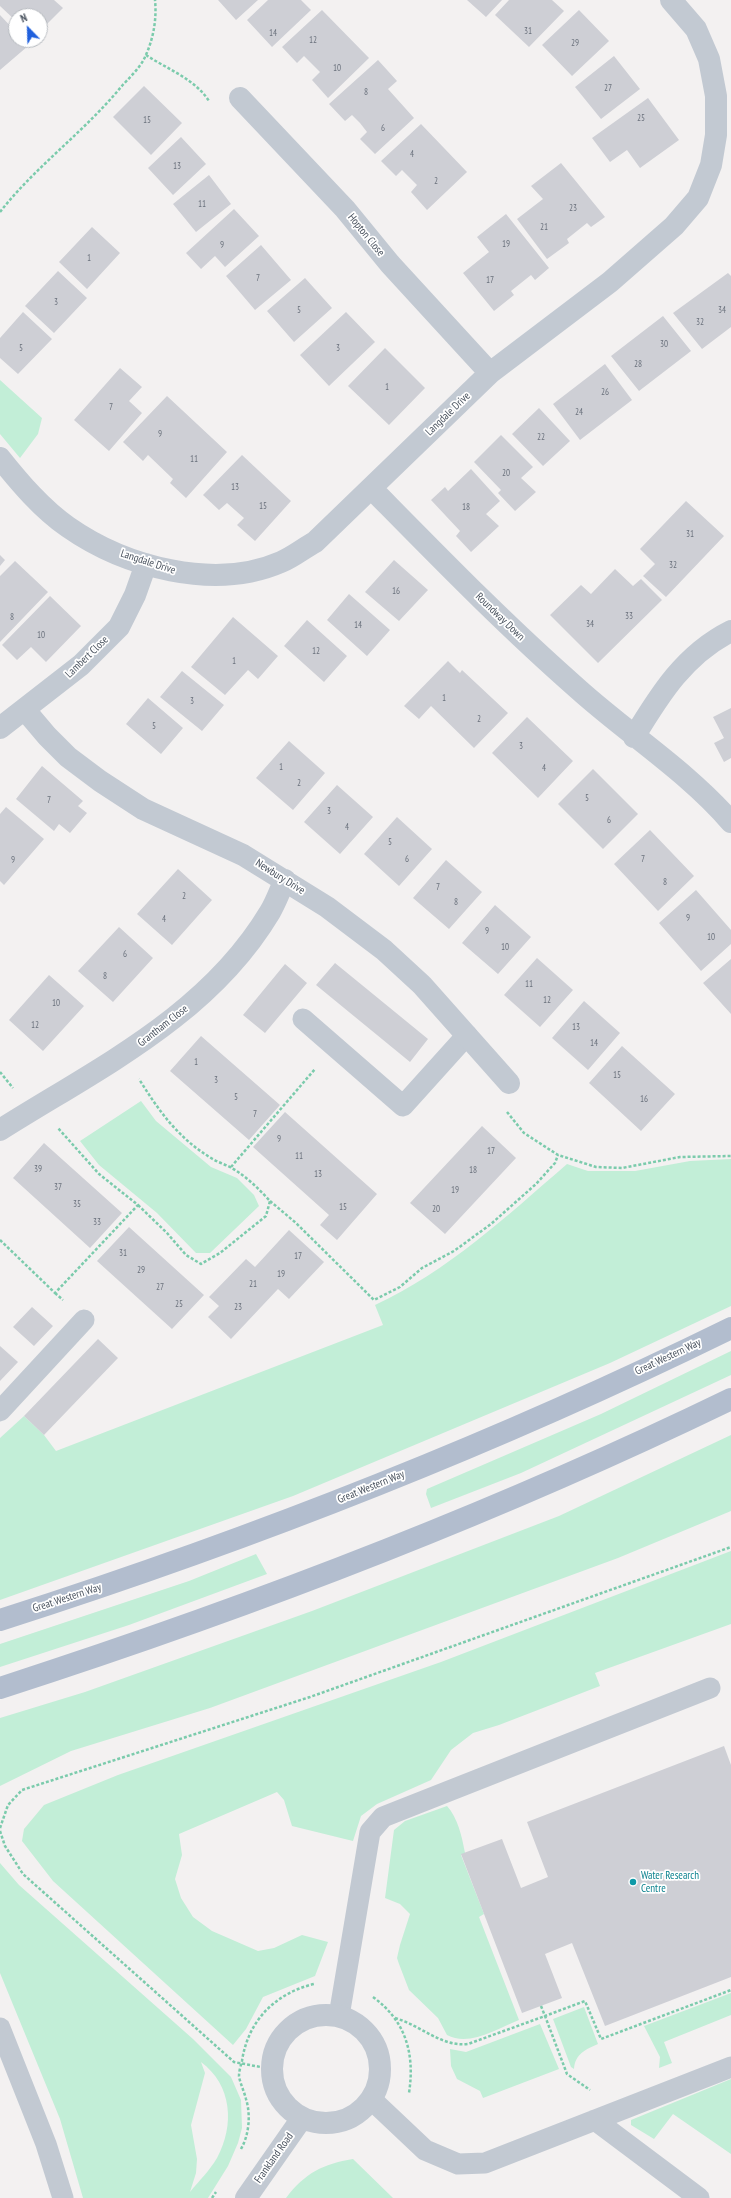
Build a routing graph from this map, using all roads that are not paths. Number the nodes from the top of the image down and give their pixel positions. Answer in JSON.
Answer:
{"nodes":[{"id":1,"x":671,"y":0,"type":"edge"},
{"id":2,"x":240,"y":98,"type":"road end"},
{"id":3,"x":490,"y":373,"type":"junction"},
{"id":4,"x":0,"y":458,"type":"edge"},
{"id":5,"x":372,"y":489,"type":"junction"},
{"id":6,"x":146,"y":564,"type":"junction"},
{"id":7,"x":731,"y":631,"type":"edge"},
{"id":8,"x":25,"y":710,"type":"junction"},
{"id":9,"x":0,"y":728,"type":"edge"},
{"id":10,"x":634,"y":737,"type":"junction"},
{"id":11,"x":731,"y":822,"type":"edge"},
{"id":12,"x":285,"y":880,"type":"junction"},
{"id":13,"x":303,"y":1019,"type":"dead end"},
{"id":14,"x":467,"y":1035,"type":"junction"},
{"id":15,"x":509,"y":1083,"type":"road end"},
{"id":16,"x":0,"y":1130,"type":"edge"},
{"id":17,"x":84,"y":1320,"type":"dead end"},
{"id":18,"x":731,"y":1328,"type":"edge"},
{"id":19,"x":731,"y":1399,"type":"edge"},
{"id":20,"x":0,"y":1411,"type":"edge"},
{"id":21,"x":0,"y":1620,"type":"edge"},
{"id":22,"x":0,"y":1688,"type":"edge"},
{"id":23,"x":710,"y":1688,"type":"dead end"},
{"id":24,"x":339,"y":2016,"type":"junction"},
{"id":25,"x":0,"y":2028,"type":"edge"},
{"id":26,"x":731,"y":2067,"type":"edge"},
{"id":27,"x":371,"y":2099,"type":"junction"},
{"id":28,"x":302,"y":2118,"type":"junction"},
{"id":29,"x":602,"y":2118,"type":"junction"},
{"id":30,"x":63,"y":2198,"type":"edge"},
{"id":31,"x":246,"y":2198,"type":"edge"},
{"id":32,"x":699,"y":2198,"type":"edge"}],
"edges":[{"from":1,"to":3,"type":"street","name":"Langdale Drive"},
{"from":2,"to":3,"type":"street","name":"Hopton Close"},
{"from":3,"to":5,"type":"street","name":"Langdale Drive"},
{"from":4,"to":6,"type":"street","name":"Langdale Drive"},
{"from":5,"to":6,"type":"street","name":"Langdale Drive"},
{"from":5,"to":10,"type":"street","name":"Roundway Down"},
{"from":6,"to":8,"type":"street","name":"Lambert Close"},
{"from":7,"to":10,"type":"street"},
{"from":8,"to":9,"type":"street","name":"Lambert Close"},
{"from":8,"to":12,"type":"street","name":"Newbury Drive"},
{"from":10,"to":11,"type":"street","name":"Roundway Down"},
{"from":12,"to":14,"type":"street","name":"Newbury Drive"},
{"from":12,"to":16,"type":"street","name":"Grantham Close"},
{"from":13,"to":14,"type":"lane"},
{"from":14,"to":15,"type":"street","name":"Newbury Drive"},
{"from":17,"to":20,"type":"lane"},
{"from":18,"to":21,"type":"main road","name":"Great Western Way"},
{"from":19,"to":22,"type":"main road"},
{"from":23,"to":24,"type":"lane"},
{"from":24,"to":27,"type":"street"},
{"from":24,"to":28,"type":"street"},
{"from":25,"to":30,"type":"lane"},
{"from":26,"to":29,"type":"lane"},
{"from":27,"to":28,"type":"street"},
{"from":27,"to":29,"type":"lane"},
{"from":28,"to":31,"type":"street","name":"Frankland Road"},
{"from":29,"to":32,"type":"lane"}]}
